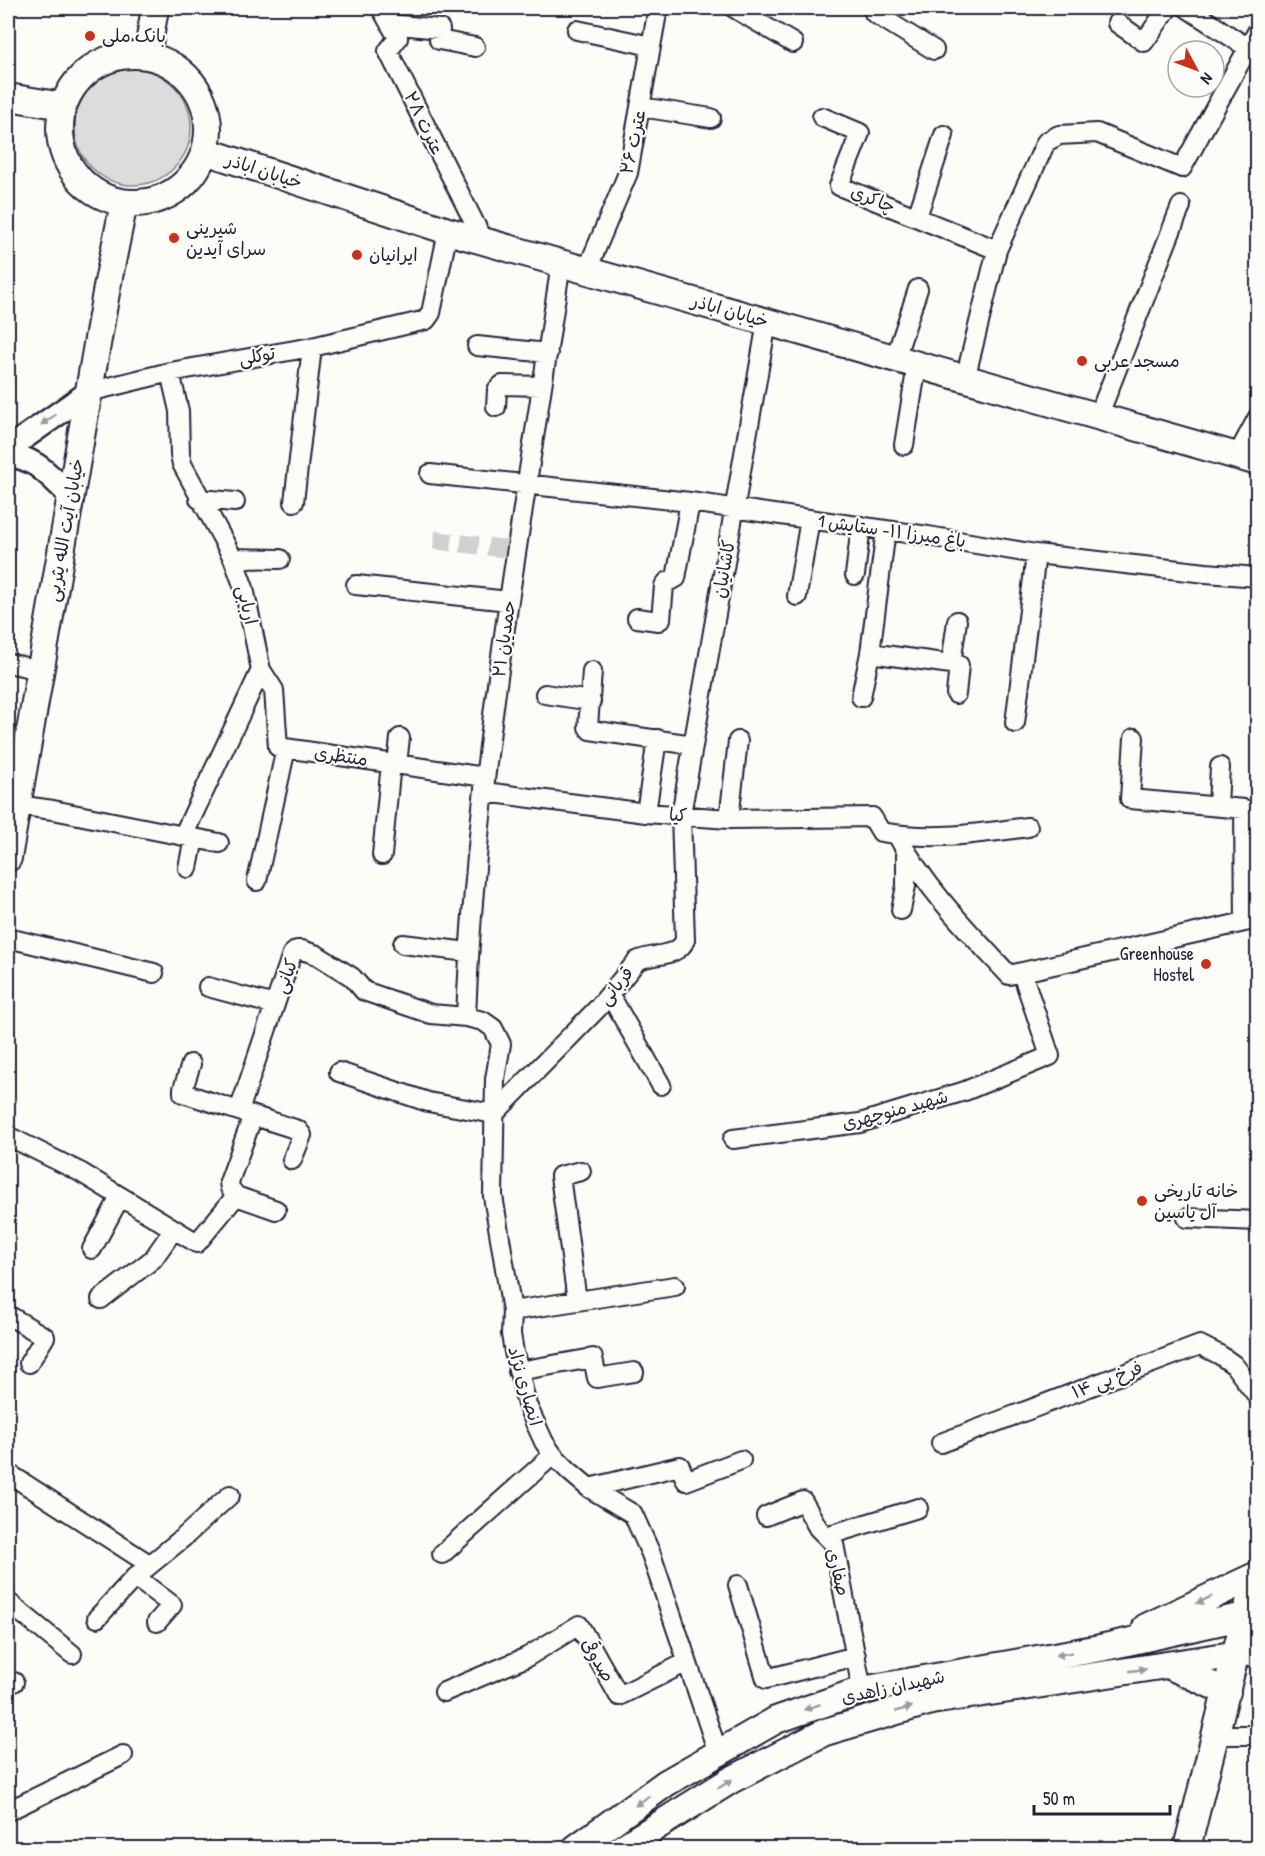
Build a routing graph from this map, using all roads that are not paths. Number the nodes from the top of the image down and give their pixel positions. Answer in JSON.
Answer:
{"nodes":[{"id":1,"x":154,"y":8,"type":"edge"},
{"id":2,"x":381,"y":8,"type":"edge"},
{"id":3,"x":658,"y":8,"type":"edge"},
{"id":4,"x":734,"y":8,"type":"edge"},
{"id":5,"x":877,"y":8,"type":"edge"},
{"id":6,"x":1168,"y":8,"type":"edge"},
{"id":7,"x":1187,"y":8,"type":"edge"},
{"id":8,"x":1117,"y":23,"type":"dead end"},
{"id":9,"x":390,"y":24,"type":"junction"},
{"id":10,"x":577,"y":30,"type":"dead end"},
{"id":11,"x":1257,"y":30,"type":"edge"},
{"id":12,"x":793,"y":43,"type":"dead end"},
{"id":13,"x":475,"y":46,"type":"dead end"},
{"id":14,"x":651,"y":46,"type":"junction"},
{"id":15,"x":1248,"y":48,"type":"junction"},
{"id":16,"x":934,"y":50,"type":"dead end"},
{"id":17,"x":147,"y":56,"type":"junction"},
{"id":18,"x":8,"y":98,"type":"edge"},
{"id":19,"x":63,"y":106,"type":"junction"},
{"id":20,"x":641,"y":107,"type":"junction"},
{"id":21,"x":822,"y":117,"type":"dead end"},
{"id":22,"x":711,"y":118,"type":"dead end"},
{"id":23,"x":944,"y":135,"type":"dead end"},
{"id":24,"x":205,"y":151,"type":"junction"},
{"id":25,"x":124,"y":203,"type":"junction"},
{"id":26,"x":1181,"y":206,"type":"dead end"},
{"id":27,"x":917,"y":217,"type":"junction"},
{"id":28,"x":448,"y":231,"type":"junction"},
{"id":29,"x":483,"y":240,"type":"junction"},
{"id":30,"x":997,"y":250,"type":"junction"},
{"id":31,"x":561,"y":263,"type":"junction"},
{"id":32,"x":587,"y":270,"type":"junction"},
{"id":33,"x":918,"y":289,"type":"dead end"},
{"id":34,"x":767,"y":322,"type":"junction"},
{"id":35,"x":477,"y":345,"type":"dead end"},
{"id":36,"x":312,"y":346,"type":"junction"},
{"id":37,"x":548,"y":353,"type":"junction"},
{"id":38,"x":906,"y":362,"type":"junction"},
{"id":39,"x":170,"y":372,"type":"junction"},
{"id":40,"x":965,"y":379,"type":"junction"},
{"id":41,"x":543,"y":386,"type":"junction"},
{"id":42,"x":89,"y":392,"type":"junction"},
{"id":43,"x":496,"y":407,"type":"dead end"},
{"id":44,"x":1098,"y":417,"type":"junction"},
{"id":45,"x":1257,"y":417,"type":"edge"},
{"id":46,"x":904,"y":445,"type":"dead end"},
{"id":47,"x":8,"y":449,"type":"edge"},
{"id":48,"x":8,"y":455,"type":"edge"},
{"id":49,"x":1247,"y":459,"type":"edge"},
{"id":50,"x":430,"y":474,"type":"dead end"},
{"id":51,"x":526,"y":483,"type":"junction"},
{"id":52,"x":71,"y":496,"type":"junction"},
{"id":53,"x":199,"y":499,"type":"junction"},
{"id":54,"x":235,"y":502,"type":"dead end"},
{"id":55,"x":294,"y":502,"type":"dead end"},
{"id":56,"x":690,"y":502,"type":"junction"},
{"id":57,"x":734,"y":508,"type":"junction"},
{"id":58,"x":810,"y":519,"type":"junction"},
{"id":59,"x":861,"y":526,"type":"junction"},
{"id":60,"x":886,"y":530,"type":"junction"},
{"id":61,"x":1036,"y":554,"type":"junction"},
{"id":62,"x":233,"y":558,"type":"junction"},
{"id":63,"x":280,"y":559,"type":"dead end"},
{"id":64,"x":855,"y":575,"type":"dead end"},
{"id":65,"x":1257,"y":578,"type":"edge"},
{"id":66,"x":356,"y":585,"type":"dead end"},
{"id":67,"x":798,"y":596,"type":"dead end"},
{"id":68,"x":509,"y":601,"type":"junction"},
{"id":69,"x":636,"y":618,"type":"dead end"},
{"id":70,"x":957,"y":621,"type":"dead end"},
{"id":71,"x":870,"y":653,"type":"junction"},
{"id":72,"x":8,"y":663,"type":"edge"},
{"id":73,"x":951,"y":664,"type":"junction"},
{"id":74,"x":40,"y":670,"type":"junction"},
{"id":75,"x":261,"y":670,"type":"junction"},
{"id":76,"x":592,"y":670,"type":"dead end"},
{"id":77,"x":546,"y":694,"type":"dead end"},
{"id":78,"x":956,"y":694,"type":"dead end"},
{"id":79,"x":861,"y":697,"type":"dead end"},
{"id":80,"x":591,"y":701,"type":"junction"},
{"id":81,"x":1015,"y":723,"type":"dead end"},
{"id":82,"x":400,"y":738,"type":"dead end"},
{"id":83,"x":1134,"y":738,"type":"dead end"},
{"id":84,"x":657,"y":739,"type":"junction"},
{"id":85,"x":738,"y":741,"type":"dead end"},
{"id":86,"x":693,"y":746,"type":"junction"},
{"id":87,"x":286,"y":748,"type":"junction"},
{"id":88,"x":394,"y":764,"type":"junction"},
{"id":89,"x":1220,"y":767,"type":"dead end"},
{"id":90,"x":15,"y":771,"type":"edge"},
{"id":91,"x":485,"y":784,"type":"junction"},
{"id":92,"x":17,"y":806,"type":"junction"},
{"id":93,"x":1218,"y":806,"type":"junction"},
{"id":94,"x":646,"y":813,"type":"junction"},
{"id":95,"x":681,"y":815,"type":"junction"},
{"id":96,"x":729,"y":819,"type":"junction"},
{"id":97,"x":1028,"y":827,"type":"dead end"},
{"id":98,"x":897,"y":835,"type":"junction"},
{"id":99,"x":189,"y":837,"type":"junction"},
{"id":100,"x":219,"y":843,"type":"dead end"},
{"id":101,"x":8,"y":849,"type":"edge"},
{"id":102,"x":906,"y":851,"type":"junction"},
{"id":103,"x":382,"y":855,"type":"dead end"},
{"id":104,"x":188,"y":868,"type":"dead end"},
{"id":105,"x":257,"y":881,"type":"dead end"},
{"id":106,"x":901,"y":910,"type":"dead end"},
{"id":107,"x":1251,"y":921,"type":"edge"},
{"id":108,"x":8,"y":938,"type":"edge"},
{"id":109,"x":403,"y":944,"type":"dead end"},
{"id":110,"x":468,"y":952,"type":"junction"},
{"id":111,"x":154,"y":973,"type":"dead end"},
{"id":112,"x":1022,"y":973,"type":"junction"},
{"id":113,"x":208,"y":987,"type":"dead end"},
{"id":114,"x":610,"y":995,"type":"junction"},
{"id":115,"x":275,"y":1005,"type":"junction"},
{"id":116,"x":466,"y":1017,"type":"junction"},
{"id":117,"x":190,"y":1064,"type":"dead end"},
{"id":118,"x":339,"y":1072,"type":"dead end"},
{"id":119,"x":661,"y":1085,"type":"dead end"},
{"id":120,"x":246,"y":1113,"type":"junction"},
{"id":121,"x":494,"y":1114,"type":"junction"},
{"id":122,"x":8,"y":1136,"type":"edge"},
{"id":123,"x":733,"y":1139,"type":"dead end"},
{"id":124,"x":292,"y":1160,"type":"dead end"},
{"id":125,"x":581,"y":1171,"type":"dead end"},
{"id":126,"x":236,"y":1196,"type":"junction"},
{"id":127,"x":120,"y":1197,"type":"junction"},
{"id":128,"x":276,"y":1210,"type":"dead end"},
{"id":129,"x":1187,"y":1218,"type":"dead end"},
{"id":130,"x":1257,"y":1221,"type":"edge"},
{"id":131,"x":174,"y":1229,"type":"junction"},
{"id":132,"x":92,"y":1249,"type":"dead end"},
{"id":133,"x":675,"y":1286,"type":"dead end"},
{"id":134,"x":101,"y":1299,"type":"dead end"},
{"id":135,"x":577,"y":1301,"type":"junction"},
{"id":136,"x":512,"y":1311,"type":"junction"},
{"id":137,"x":8,"y":1315,"type":"edge"},
{"id":138,"x":29,"y":1363,"type":"dead end"},
{"id":139,"x":518,"y":1371,"type":"junction"},
{"id":140,"x":634,"y":1372,"type":"dead end"},
{"id":141,"x":1257,"y":1397,"type":"edge"},
{"id":142,"x":940,"y":1443,"type":"dead end"},
{"id":143,"x":553,"y":1455,"type":"junction"},
{"id":144,"x":741,"y":1460,"type":"dead end"},
{"id":145,"x":8,"y":1473,"type":"edge"},
{"id":146,"x":589,"y":1488,"type":"junction"},
{"id":147,"x":230,"y":1495,"type":"dead end"},
{"id":148,"x":918,"y":1508,"type":"dead end"},
{"id":149,"x":765,"y":1516,"type":"dead end"},
{"id":150,"x":826,"y":1536,"type":"junction"},
{"id":151,"x":442,"y":1554,"type":"dead end"},
{"id":152,"x":149,"y":1564,"type":"junction"},
{"id":153,"x":1257,"y":1575,"type":"edge"},
{"id":154,"x":135,"y":1577,"type":"junction"},
{"id":155,"x":738,"y":1585,"type":"dead end"},
{"id":156,"x":8,"y":1602,"type":"edge"},
{"id":157,"x":1251,"y":1616,"type":"edge"},
{"id":158,"x":97,"y":1618,"type":"dead end"},
{"id":159,"x":157,"y":1622,"type":"dead end"},
{"id":160,"x":1100,"y":1648,"type":"junction"},
{"id":161,"x":1247,"y":1652,"type":"edge"},
{"id":162,"x":72,"y":1654,"type":"dead end"},
{"id":163,"x":856,"y":1656,"type":"junction"},
{"id":164,"x":687,"y":1662,"type":"junction"},
{"id":165,"x":1170,"y":1666,"type":"junction"},
{"id":166,"x":1099,"y":1675,"type":"junction"},
{"id":167,"x":862,"y":1690,"type":"junction"},
{"id":168,"x":444,"y":1692,"type":"dead end"},
{"id":169,"x":1227,"y":1692,"type":"junction"},
{"id":170,"x":1216,"y":1735,"type":"junction"},
{"id":171,"x":1257,"y":1735,"type":"edge"},
{"id":172,"x":718,"y":1754,"type":"junction"},
{"id":173,"x":123,"y":1755,"type":"dead end"},
{"id":174,"x":8,"y":1811,"type":"edge"},
{"id":175,"x":576,"y":1848,"type":"edge"},
{"id":176,"x":622,"y":1848,"type":"edge"},
{"id":177,"x":1187,"y":1848,"type":"edge"}],
"edges":[{"from":1,"to":17,"type":"main road"},
{"from":2,"to":9,"type":"street"},
{"from":3,"to":14,"type":"street","name":"عترت ۲۶"},
{"from":4,"to":12,"type":"street"},
{"from":5,"to":16,"type":"street"},
{"from":6,"to":8,"type":"street"},
{"from":7,"to":15,"type":"street"},
{"from":9,"to":13,"type":"street"},
{"from":9,"to":29,"type":"street","name":"عترت ۲۸"},
{"from":10,"to":14,"type":"street"},
{"from":11,"to":15,"type":"street"},
{"from":14,"to":20,"type":"street","name":"عترت ۲۶"},
{"from":15,"to":30,"type":"street"},
{"from":17,"to":19,"type":"main road"},
{"from":17,"to":24,"type":"main road"},
{"from":18,"to":19,"type":"main road"},
{"from":19,"to":25,"type":"main road"},
{"from":20,"to":22,"type":"street"},
{"from":20,"to":32,"type":"street","name":"عترت ۲۶"},
{"from":21,"to":27,"type":"street","name":"چاکری"},
{"from":23,"to":27,"type":"street"},
{"from":24,"to":25,"type":"main road"},
{"from":24,"to":28,"type":"main road","name":"خیابان اباذر"},
{"from":25,"to":42,"type":"main road","name":"خیابان آیت الله یثربی"},
{"from":26,"to":44,"type":"street"},
{"from":27,"to":30,"type":"street","name":"چاکری"},
{"from":28,"to":29,"type":"main road","name":"خیابان اباذر"},
{"from":28,"to":36,"type":"street","name":"توکلی"},
{"from":29,"to":31,"type":"main road","name":"خیابان اباذر"},
{"from":30,"to":40,"type":"street"},
{"from":31,"to":32,"type":"main road","name":"خیابان اباذر"},
{"from":31,"to":37,"type":"street","name":"حمدیان ۲۱"},
{"from":32,"to":34,"type":"main road","name":"خیابان اباذر"},
{"from":33,"to":38,"type":"street"},
{"from":34,"to":38,"type":"main road","name":"خیابان اباذر"},
{"from":34,"to":57,"type":"street","name":"کاشانیان"},
{"from":35,"to":37,"type":"street"},
{"from":36,"to":39,"type":"street","name":"توکلی"},
{"from":36,"to":55,"type":"street"},
{"from":37,"to":41,"type":"street","name":"حمدیان ۲۱"},
{"from":38,"to":40,"type":"main road","name":"خیابان اباذر"},
{"from":38,"to":46,"type":"street"},
{"from":39,"to":42,"type":"street","name":"توکلی"},
{"from":39,"to":53,"type":"street","name":"اربابی"},
{"from":40,"to":44,"type":"main road","name":"خیابان اباذر"},
{"from":41,"to":43,"type":"street"},
{"from":41,"to":51,"type":"street","name":"حمدیان ۲۱"},
{"from":42,"to":47,"type":"street","one_way":true},
{"from":42,"to":52,"type":"main road","name":"خیابان آیت الله یثربی"},
{"from":44,"to":49,"type":"main road","name":"خیابان اباذر"},
{"from":45,"to":49,"type":"street"},
{"from":48,"to":52,"type":"street"},
{"from":50,"to":51,"type":"street","name":"باغ میرزا ۱۱- ستایش 1"},
{"from":51,"to":56,"type":"street","name":"باغ میرزا ۱۱- ستایش 1"},
{"from":51,"to":68,"type":"street","name":"حمدیان ۲۱"},
{"from":52,"to":74,"type":"main road","name":"خیابان آیت الله یثربی"},
{"from":53,"to":54,"type":"street"},
{"from":53,"to":62,"type":"street","name":"اربابی"},
{"from":56,"to":57,"type":"street","name":"باغ میرزا ۱۱- ستایش 1"},
{"from":56,"to":69,"type":"street"},
{"from":57,"to":58,"type":"street","name":"باغ میرزا ۱۱- ستایش 1"},
{"from":57,"to":86,"type":"street","name":"کاشانیان"},
{"from":58,"to":59,"type":"street","name":"باغ میرزا ۱۱- ستایش 1"},
{"from":58,"to":67,"type":"street"},
{"from":59,"to":60,"type":"street","name":"باغ میرزا ۱۱- ستایش 1"},
{"from":59,"to":64,"type":"street"},
{"from":60,"to":61,"type":"street","name":"باغ میرزا ۱۱- ستایش 1"},
{"from":60,"to":71,"type":"street"},
{"from":61,"to":65,"type":"street","name":"باغ میرزا ۱۱- ستایش 1"},
{"from":61,"to":81,"type":"street"},
{"from":62,"to":63,"type":"street"},
{"from":62,"to":75,"type":"street","name":"اربابی"},
{"from":66,"to":68,"type":"street"},
{"from":68,"to":91,"type":"street","name":"حمدیان ۲۱"},
{"from":70,"to":73,"type":"street"},
{"from":71,"to":73,"type":"street"},
{"from":71,"to":79,"type":"street"},
{"from":72,"to":74,"type":"street"},
{"from":73,"to":78,"type":"street"},
{"from":74,"to":90,"type":"main road","name":"خیابان آیت الله یثربی"},
{"from":75,"to":87,"type":"street"},
{"from":75,"to":99,"type":"street"},
{"from":76,"to":80,"type":"street"},
{"from":77,"to":80,"type":"street"},
{"from":80,"to":84,"type":"street"},
{"from":82,"to":88,"type":"street"},
{"from":83,"to":93,"type":"street"},
{"from":84,"to":86,"type":"street"},
{"from":84,"to":94,"type":"street"},
{"from":85,"to":96,"type":"street"},
{"from":86,"to":95,"type":"street","name":"کاشانیان"},
{"from":87,"to":88,"type":"street","name":"منتظری"},
{"from":87,"to":105,"type":"street"},
{"from":88,"to":91,"type":"street","name":"منتظری"},
{"from":88,"to":103,"type":"street"},
{"from":89,"to":93,"type":"street"},
{"from":90,"to":92,"type":"main road","name":"خیابان آیت الله یثربی"},
{"from":91,"to":94,"type":"street","name":"کیا"},
{"from":91,"to":110,"type":"street","name":"حمدیان ۲۱"},
{"from":92,"to":99,"type":"street"},
{"from":92,"to":101,"type":"main road","name":"خیابان آیت الله یثربی"},
{"from":93,"to":107,"type":"street"},
{"from":94,"to":95,"type":"street","name":"کیا"},
{"from":95,"to":96,"type":"street","name":"کیا"},
{"from":95,"to":114,"type":"street","name":"قربانی"},
{"from":96,"to":98,"type":"street","name":"کیا"},
{"from":97,"to":98,"type":"street"},
{"from":98,"to":102,"type":"street"},
{"from":99,"to":100,"type":"street"},
{"from":99,"to":104,"type":"street"},
{"from":102,"to":106,"type":"street"},
{"from":102,"to":112,"type":"street"},
{"from":107,"to":112,"type":"street"},
{"from":108,"to":111,"type":"street"},
{"from":109,"to":110,"type":"street"},
{"from":110,"to":116,"type":"street","name":"حمدیان ۲۱"},
{"from":112,"to":123,"type":"street","name":"شهید منوچهری"},
{"from":113,"to":115,"type":"street"},
{"from":114,"to":119,"type":"street"},
{"from":114,"to":121,"type":"street","name":"قربانی"},
{"from":115,"to":116,"type":"street","name":"کیانی"},
{"from":115,"to":120,"type":"street","name":"کیانی"},
{"from":116,"to":121,"type":"street","name":"انصاری نژاد"},
{"from":117,"to":120,"type":"street"},
{"from":118,"to":121,"type":"street"},
{"from":120,"to":124,"type":"street"},
{"from":120,"to":126,"type":"street","name":"کیانی"},
{"from":121,"to":136,"type":"street","name":"انصاری نژاد"},
{"from":122,"to":127,"type":"street"},
{"from":125,"to":135,"type":"street"},
{"from":126,"to":128,"type":"street"},
{"from":126,"to":131,"type":"street"},
{"from":127,"to":131,"type":"street"},
{"from":127,"to":132,"type":"street"},
{"from":129,"to":130,"type":"street"},
{"from":131,"to":134,"type":"street"},
{"from":133,"to":135,"type":"street"},
{"from":135,"to":136,"type":"street"},
{"from":136,"to":139,"type":"street","name":"انصاری نژاد"},
{"from":137,"to":138,"type":"street"},
{"from":139,"to":140,"type":"street"},
{"from":139,"to":143,"type":"street","name":"انصاری نژاد"},
{"from":141,"to":142,"type":"street","name":"فرخ پی ۱۴"},
{"from":143,"to":146,"type":"street","name":"انصاری نژاد"},
{"from":143,"to":151,"type":"street"},
{"from":144,"to":146,"type":"street"},
{"from":145,"to":152,"type":"street"},
{"from":146,"to":164,"type":"street","name":"انصاری نژاد"},
{"from":147,"to":152,"type":"street"},
{"from":148,"to":150,"type":"street"},
{"from":149,"to":150,"type":"street","name":"صفاری"},
{"from":150,"to":163,"type":"street","name":"صفاری"},
{"from":152,"to":154,"type":"street"},
{"from":153,"to":157,"type":"main road"},
{"from":153,"to":160,"type":"main road","one_way":true},
{"from":154,"to":158,"type":"street"},
{"from":154,"to":159,"type":"street"},
{"from":155,"to":163,"type":"street"},
{"from":156,"to":162,"type":"street"},
{"from":157,"to":160,"type":"main road","name":"شهیدان زاهدی"},
{"from":157,"to":161,"type":"main road"},
{"from":160,"to":166,"type":"main road"},
{"from":160,"to":167,"type":"main road","name":"شهیدان زاهدی","one_way":true},
{"from":161,"to":165,"type":"main road","name":"شهیدان زاهدی"},
{"from":161,"to":169,"type":"main road"},
{"from":163,"to":167,"type":"street","name":"صفاری"},
{"from":164,"to":168,"type":"street","name":"صدوقی"},
{"from":164,"to":172,"type":"street","name":"انصاری نژاد"},
{"from":166,"to":165,"type":"main road","name":"شهیدان زاهدی","one_way":true},
{"from":165,"to":169,"type":"main road"},
{"from":176,"to":166,"type":"main road","name":"شهیدان زاهدی","one_way":true},
{"from":167,"to":172,"type":"main road","name":"شهیدان زاهدی","one_way":true},
{"from":169,"to":170,"type":"main road"},
{"from":170,"to":171,"type":"street"},
{"from":170,"to":177,"type":"main road"},
{"from":172,"to":175,"type":"main road","name":"شهیدان زاهدی","one_way":true},
{"from":173,"to":174,"type":"street"}]}
